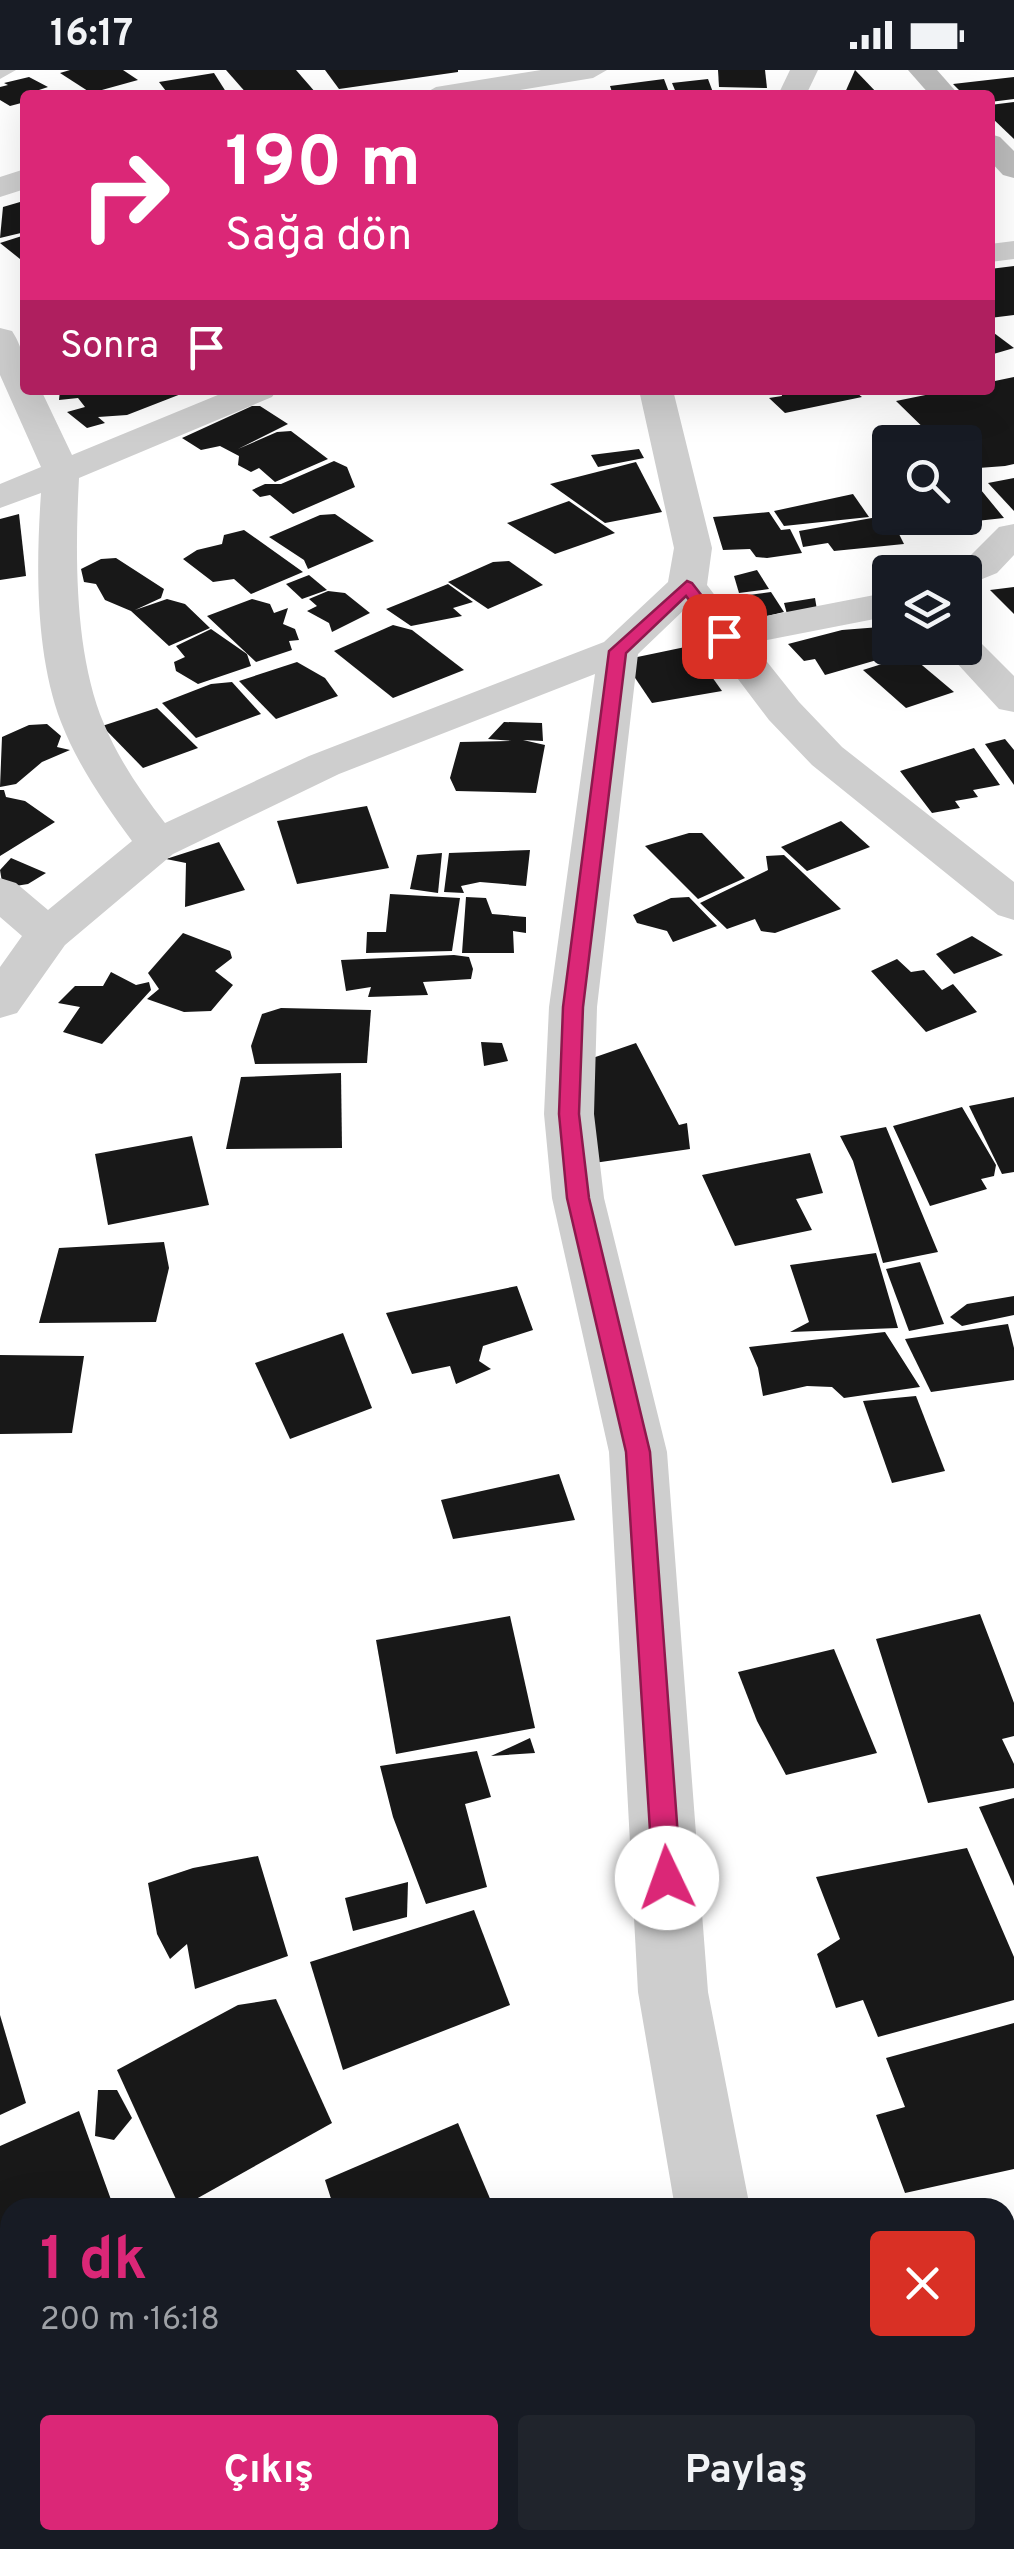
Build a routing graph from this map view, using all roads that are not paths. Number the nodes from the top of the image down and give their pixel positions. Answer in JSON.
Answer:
{"nodes":[{"id":1,"x":592,"y":70,"type":"edge"},
{"id":2,"x":922,"y":70,"type":"edge"},
{"id":3,"x":467,"y":90,"type":"edge"},
{"id":4,"x":940,"y":90,"type":"edge"},
{"id":5,"x":995,"y":148,"type":"edge"},
{"id":6,"x":1014,"y":169,"type":"edge"},
{"id":7,"x":0,"y":338,"type":"edge"},
{"id":8,"x":20,"y":382,"type":"edge"},
{"id":9,"x":26,"y":395,"type":"edge"},
{"id":10,"x":248,"y":395,"type":"edge"},
{"id":11,"x":657,"y":395,"type":"edge"},
{"id":12,"x":61,"y":471,"type":"junction"},
{"id":13,"x":0,"y":497,"type":"edge"},
{"id":14,"x":1012,"y":535,"type":"edge"},
{"id":15,"x":982,"y":566,"type":"edge"},
{"id":16,"x":687,"y":586,"type":"junction"},
{"id":17,"x":872,"y":607,"type":"edge"},
{"id":18,"x":724,"y":636,"type":"junction"},
{"id":19,"x":618,"y":651,"type":"junction"},
{"id":20,"x":980,"y":665,"type":"edge"},
{"id":21,"x":1014,"y":700,"type":"edge"},
{"id":22,"x":157,"y":844,"type":"junction"},
{"id":23,"x":0,"y":893,"type":"edge"},
{"id":24,"x":1014,"y":905,"type":"edge"},
{"id":25,"x":48,"y":934,"type":"junction"},
{"id":26,"x":0,"y":1002,"type":"edge"},
{"id":27,"x":711,"y":2198,"type":"edge"}],
"edges":[{"from":1,"to":3,"type":"street"},
{"from":2,"to":4,"type":"street"},
{"from":5,"to":6,"type":"street"},
{"from":7,"to":8,"type":"street"},
{"from":9,"to":12,"type":"street"},
{"from":10,"to":12,"type":"street"},
{"from":11,"to":16,"type":"street"},
{"from":12,"to":13,"type":"street"},
{"from":12,"to":22,"type":"street"},
{"from":14,"to":15,"type":"street"},
{"from":16,"to":18,"type":"street"},
{"from":16,"to":19,"type":"street"},
{"from":17,"to":18,"type":"street"},
{"from":18,"to":24,"type":"street"},
{"from":19,"to":22,"type":"street"},
{"from":19,"to":27,"type":"street"},
{"from":20,"to":21,"type":"street"},
{"from":22,"to":25,"type":"street"},
{"from":23,"to":25,"type":"street"},
{"from":25,"to":26,"type":"street"}]}
